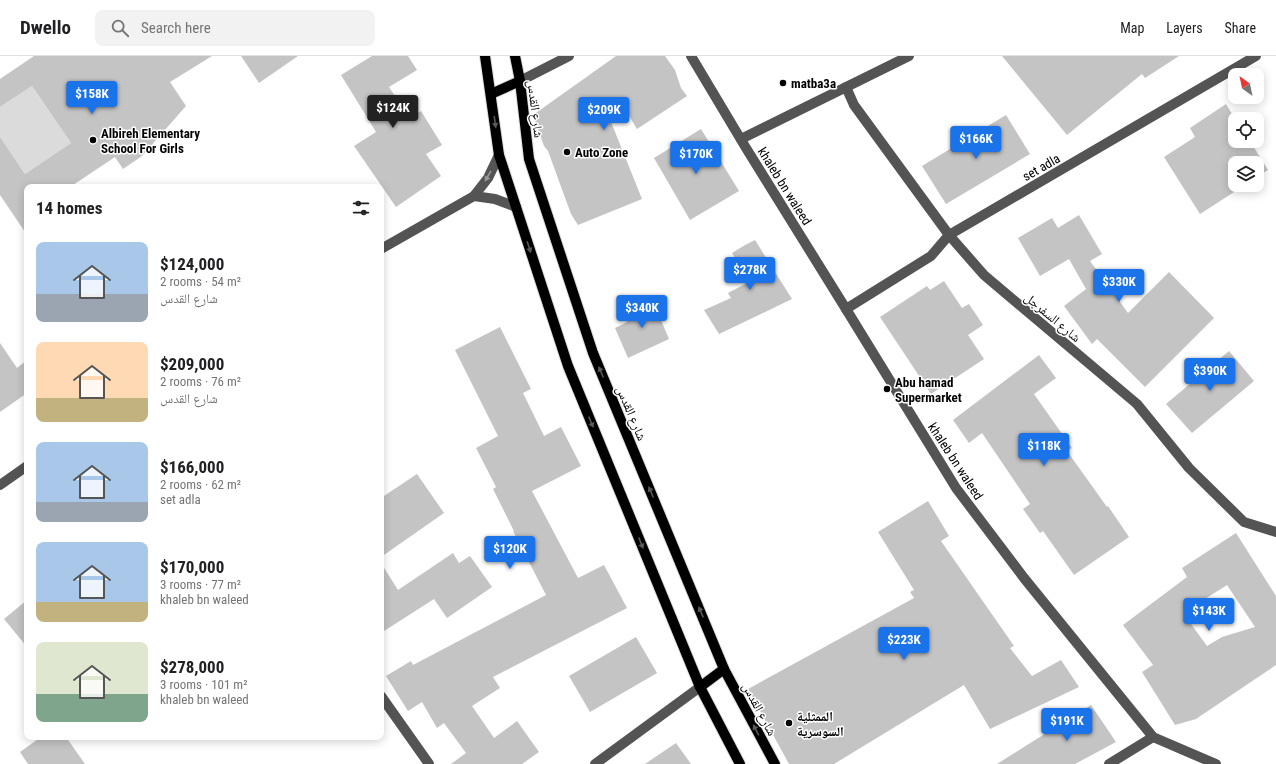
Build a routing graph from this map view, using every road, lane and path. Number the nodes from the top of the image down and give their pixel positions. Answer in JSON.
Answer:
{"nodes":[{"id":1,"x":485,"y":56,"type":"edge"},
{"id":2,"x":516,"y":56,"type":"edge"},
{"id":3,"x":569,"y":56,"type":"edge"},
{"id":4,"x":691,"y":56,"type":"edge"},
{"id":5,"x":909,"y":56,"type":"edge"},
{"id":6,"x":1256,"y":56,"type":"edge"},
{"id":7,"x":520,"y":80,"type":"junction"},
{"id":8,"x":846,"y":88,"type":"junction"},
{"id":9,"x":491,"y":94,"type":"junction"},
{"id":10,"x":741,"y":139,"type":"junction"},
{"id":11,"x":499,"y":155,"type":"junction"},
{"id":12,"x":474,"y":196,"type":"junction"},
{"id":13,"x":516,"y":208,"type":"junction"},
{"id":14,"x":948,"y":235,"type":"junction"},
{"id":15,"x":384,"y":247,"type":"edge"},
{"id":16,"x":846,"y":308,"type":"junction"},
{"id":17,"x":24,"y":468,"type":"edge"},
{"id":18,"x":0,"y":485,"type":"edge"},
{"id":19,"x":1276,"y":532,"type":"edge"},
{"id":20,"x":724,"y":670,"type":"junction"},
{"id":21,"x":700,"y":687,"type":"junction"},
{"id":22,"x":384,"y":700,"type":"edge"},
{"id":23,"x":1153,"y":737,"type":"junction"},
{"id":24,"x":428,"y":764,"type":"edge"},
{"id":25,"x":595,"y":764,"type":"edge"},
{"id":26,"x":740,"y":764,"type":"edge"},
{"id":27,"x":775,"y":764,"type":"edge"},
{"id":28,"x":1109,"y":764,"type":"edge"},
{"id":29,"x":1216,"y":764,"type":"edge"}],
"edges":[{"from":1,"to":9,"type":"main road"},
{"from":2,"to":7,"type":"main road","name":"شارع القدس"},
{"from":3,"to":7,"type":"street"},
{"from":4,"to":10,"type":"street","name":"khaleb bn waleed"},
{"from":5,"to":8,"type":"street"},
{"from":6,"to":14,"type":"street","name":"set adla"},
{"from":7,"to":9,"type":"main road"},
{"from":20,"to":7,"type":"main road","name":"شارع القدس","one_way":true},
{"from":8,"to":10,"type":"street"},
{"from":8,"to":14,"type":"street","name":"شارع السفرجل"},
{"from":9,"to":11,"type":"main road","one_way":true},
{"from":10,"to":16,"type":"street","name":"khaleb bn waleed"},
{"from":11,"to":12,"type":"street","one_way":true},
{"from":11,"to":13,"type":"main road"},
{"from":12,"to":13,"type":"street"},
{"from":12,"to":15,"type":"street"},
{"from":13,"to":21,"type":"main road","one_way":true},
{"from":14,"to":16,"type":"street","name":"set adla"},
{"from":14,"to":19,"type":"street","name":"شارع السفرجل"},
{"from":16,"to":23,"type":"street","name":"khaleb bn waleed"},
{"from":17,"to":18,"type":"street"},
{"from":20,"to":21,"type":"main road"},
{"from":27,"to":20,"type":"main road","name":"شارع القدس","one_way":true},
{"from":21,"to":25,"type":"street"},
{"from":21,"to":26,"type":"main road"},
{"from":22,"to":24,"type":"street"},
{"from":23,"to":28,"type":"street"},
{"from":23,"to":29,"type":"street"}]}
